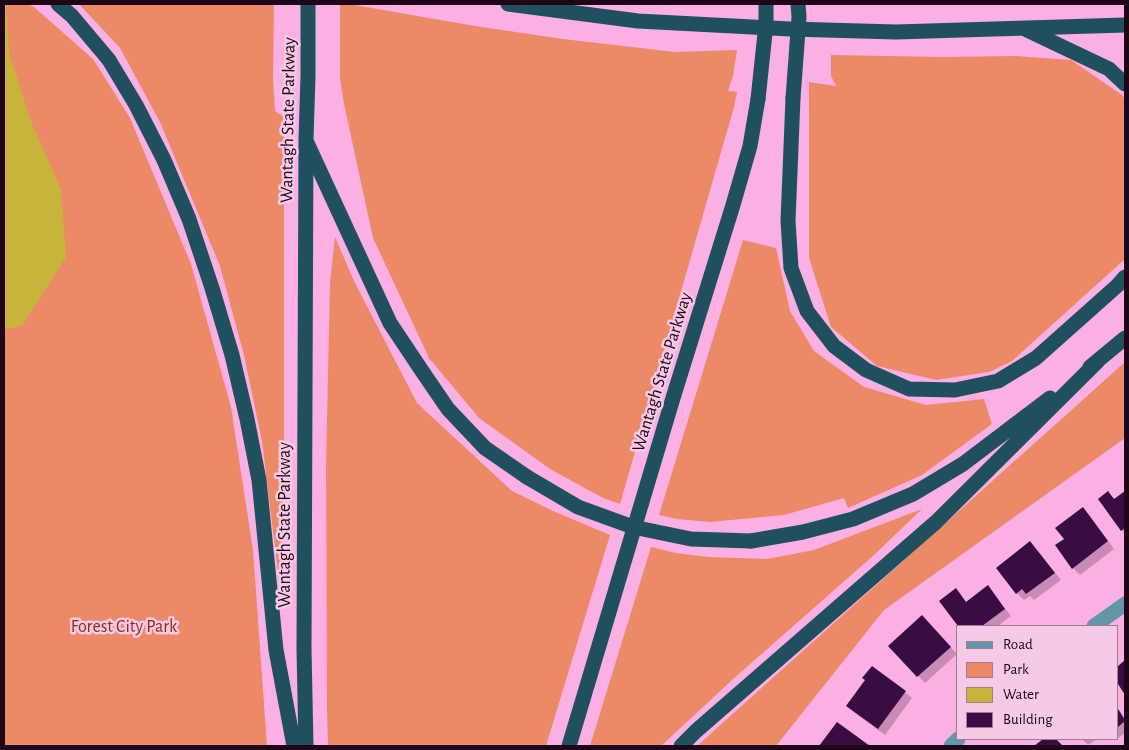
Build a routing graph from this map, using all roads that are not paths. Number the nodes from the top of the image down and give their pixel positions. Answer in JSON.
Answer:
{"nodes":[{"id":1,"x":58,"y":4,"type":"edge"},
{"id":2,"x":308,"y":4,"type":"edge"},
{"id":3,"x":508,"y":4,"type":"edge"},
{"id":4,"x":766,"y":4,"type":"edge"},
{"id":5,"x":798,"y":4,"type":"edge"},
{"id":6,"x":1125,"y":25,"type":"edge"},
{"id":7,"x":1026,"y":29,"type":"junction"},
{"id":8,"x":1125,"y":84,"type":"edge"},
{"id":9,"x":306,"y":139,"type":"junction"},
{"id":10,"x":1125,"y":277,"type":"edge"},
{"id":11,"x":1125,"y":338,"type":"edge"},
{"id":12,"x":1098,"y":361,"type":"junction"},
{"id":13,"x":1125,"y":604,"type":"edge"},
{"id":14,"x":1095,"y":625,"type":"edge"},
{"id":15,"x":294,"y":746,"type":"edge"},
{"id":16,"x":306,"y":746,"type":"edge"},
{"id":17,"x":569,"y":746,"type":"edge"},
{"id":18,"x":680,"y":746,"type":"edge"}],
"edges":[{"from":1,"to":15,"type":"highway"},
{"from":2,"to":9,"type":"highway","name":"Wantagh State Parkway"},
{"from":3,"to":7,"type":"highway"},
{"from":4,"to":17,"type":"highway","name":"Wantagh State Parkway","bridge":true},
{"from":5,"to":10,"type":"highway","bridge":true},
{"from":6,"to":7,"type":"highway"},
{"from":7,"to":8,"type":"highway"},
{"from":9,"to":12,"type":"highway","bridge":true},
{"from":9,"to":16,"type":"highway","name":"Wantagh State Parkway"},
{"from":11,"to":12,"type":"highway"},
{"from":12,"to":18,"type":"highway"},
{"from":13,"to":14,"type":"street"}]}
